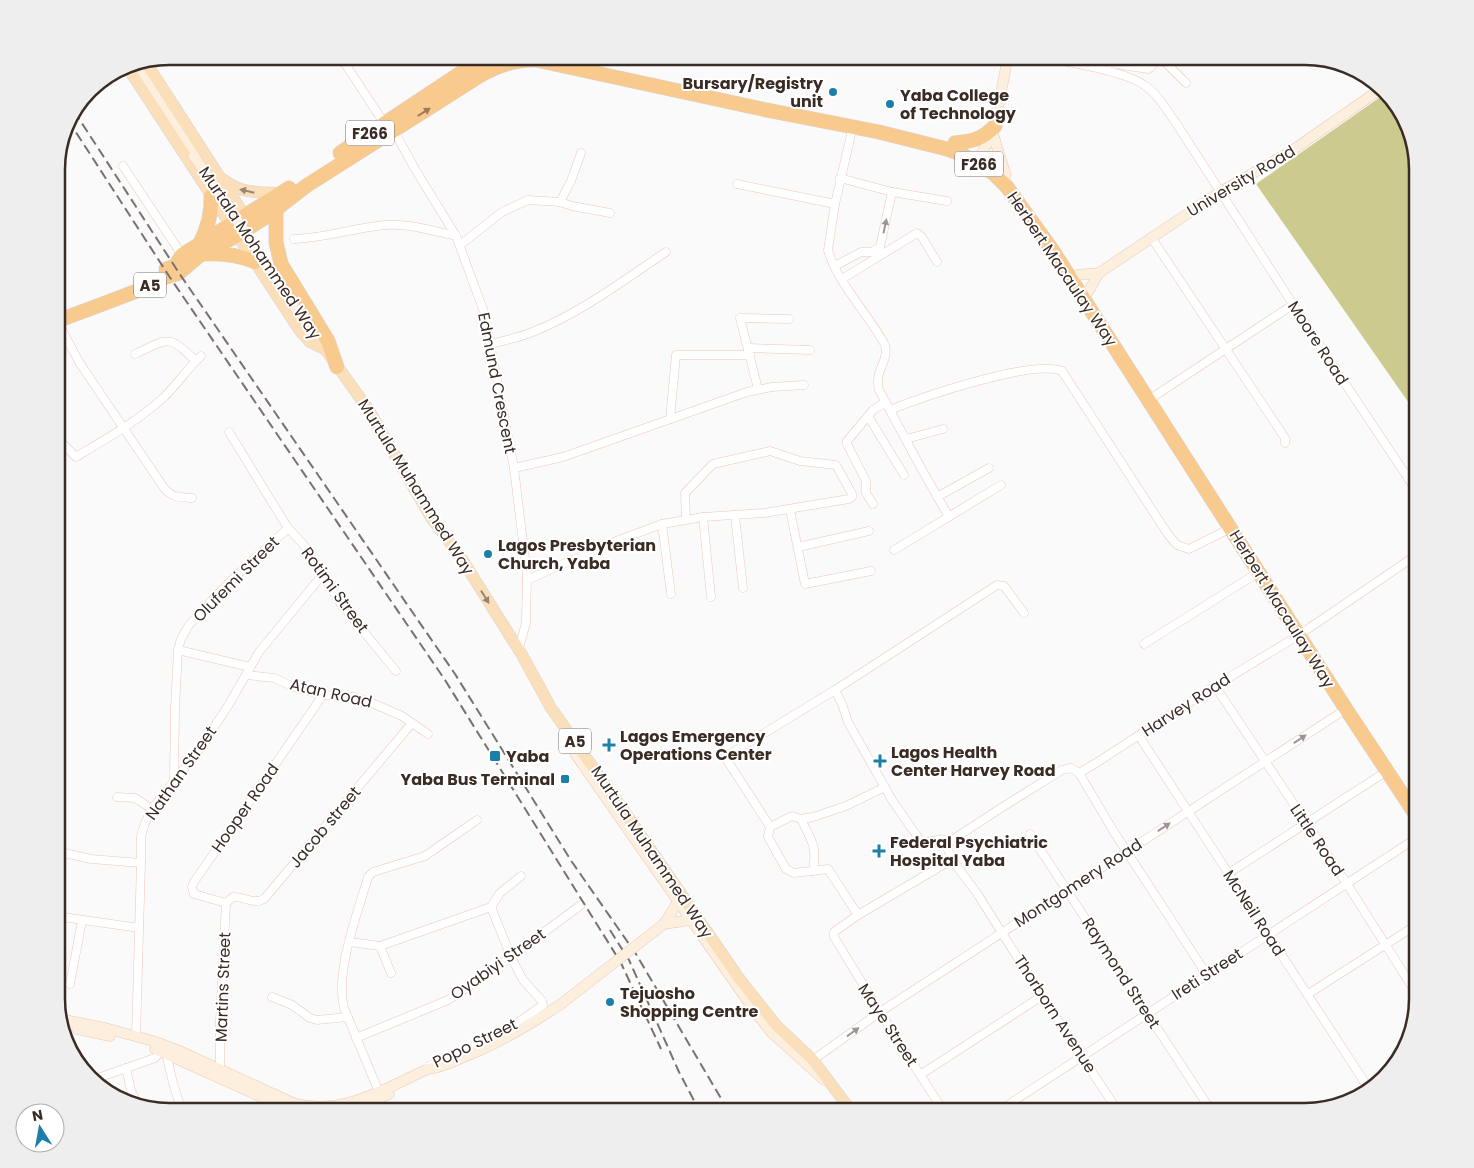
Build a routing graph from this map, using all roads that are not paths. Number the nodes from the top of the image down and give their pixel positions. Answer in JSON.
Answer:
{"nodes":[{"id":1,"x":346,"y":65,"type":"edge"},
{"id":2,"x":475,"y":65,"type":"edge"},
{"id":3,"x":507,"y":65,"type":"edge"},
{"id":4,"x":559,"y":65,"type":"edge"},
{"id":5,"x":583,"y":65,"type":"edge"},
{"id":6,"x":1006,"y":65,"type":"edge"},
{"id":7,"x":1075,"y":65,"type":"edge"},
{"id":8,"x":1110,"y":65,"type":"edge"},
{"id":9,"x":1132,"y":65,"type":"edge"},
{"id":10,"x":1152,"y":65,"type":"edge"},
{"id":11,"x":1168,"y":65,"type":"edge"},
{"id":12,"x":138,"y":70,"type":"edge"},
{"id":13,"x":138,"y":70,"type":"edge"},
{"id":14,"x":139,"y":70,"type":"edge"},
{"id":15,"x":1109,"y":72,"type":"junction"},
{"id":16,"x":1186,"y":82,"type":"dead end"},
{"id":17,"x":1376,"y":93,"type":"edge"},
{"id":18,"x":853,"y":126,"type":"junction"},
{"id":19,"x":389,"y":127,"type":"junction"},
{"id":20,"x":994,"y":130,"type":"junction"},
{"id":21,"x":956,"y":143,"type":"junction"},
{"id":22,"x":581,"y":153,"type":"dead end"},
{"id":23,"x":980,"y":156,"type":"junction"},
{"id":24,"x":123,"y":166,"type":"dead end"},
{"id":25,"x":217,"y":174,"type":"junction"},
{"id":26,"x":1006,"y":176,"type":"junction"},
{"id":27,"x":840,"y":178,"type":"junction"},
{"id":28,"x":737,"y":184,"type":"dead end"},
{"id":29,"x":286,"y":187,"type":"junction"},
{"id":30,"x":892,"y":192,"type":"junction"},
{"id":31,"x":1220,"y":192,"type":"junction"},
{"id":32,"x":211,"y":196,"type":"junction"},
{"id":33,"x":947,"y":201,"type":"dead end"},
{"id":34,"x":560,"y":202,"type":"junction"},
{"id":35,"x":835,"y":204,"type":"junction"},
{"id":36,"x":276,"y":208,"type":"junction"},
{"id":37,"x":610,"y":213,"type":"dead end"},
{"id":38,"x":248,"y":221,"type":"junction"},
{"id":39,"x":233,"y":231,"type":"junction"},
{"id":40,"x":456,"y":236,"type":"junction"},
{"id":41,"x":1151,"y":237,"type":"junction"},
{"id":42,"x":294,"y":239,"type":"dead end"},
{"id":43,"x":460,"y":245,"type":"junction"},
{"id":44,"x":199,"y":250,"type":"junction"},
{"id":45,"x":666,"y":252,"type":"dead end"},
{"id":46,"x":182,"y":255,"type":"junction"},
{"id":47,"x":255,"y":262,"type":"junction"},
{"id":48,"x":937,"y":262,"type":"dead end"},
{"id":49,"x":835,"y":266,"type":"junction"},
{"id":50,"x":1100,"y":272,"type":"junction"},
{"id":51,"x":1077,"y":275,"type":"junction"},
{"id":52,"x":842,"y":279,"type":"junction"},
{"id":53,"x":1088,"y":292,"type":"junction"},
{"id":54,"x":1294,"y":304,"type":"junction"},
{"id":55,"x":65,"y":317,"type":"edge"},
{"id":56,"x":65,"y":317,"type":"edge"},
{"id":57,"x":789,"y":319,"type":"dead end"},
{"id":58,"x":65,"y":334,"type":"edge"},
{"id":59,"x":491,"y":344,"type":"junction"},
{"id":60,"x":326,"y":350,"type":"junction"},
{"id":61,"x":810,"y":350,"type":"dead end"},
{"id":62,"x":1227,"y":350,"type":"junction"},
{"id":63,"x":750,"y":352,"type":"junction"},
{"id":64,"x":135,"y":354,"type":"dead end"},
{"id":65,"x":337,"y":367,"type":"junction"},
{"id":66,"x":804,"y":384,"type":"dead end"},
{"id":67,"x":758,"y":389,"type":"junction"},
{"id":68,"x":1153,"y":397,"type":"junction"},
{"id":69,"x":886,"y":402,"type":"junction"},
{"id":70,"x":890,"y":410,"type":"junction"},
{"id":71,"x":868,"y":416,"type":"junction"},
{"id":72,"x":670,"y":419,"type":"junction"},
{"id":73,"x":124,"y":428,"type":"junction"},
{"id":74,"x":943,"y":429,"type":"dead end"},
{"id":75,"x":229,"y":432,"type":"dead end"},
{"id":76,"x":906,"y":439,"type":"junction"},
{"id":77,"x":1284,"y":443,"type":"dead end"},
{"id":78,"x":65,"y":447,"type":"edge"},
{"id":79,"x":514,"y":468,"type":"junction"},
{"id":80,"x":989,"y":468,"type":"dead end"},
{"id":81,"x":904,"y":475,"type":"dead end"},
{"id":82,"x":1409,"y":479,"type":"edge"},
{"id":83,"x":1001,"y":485,"type":"dead end"},
{"id":84,"x":937,"y":497,"type":"junction"},
{"id":85,"x":192,"y":498,"type":"dead end"},
{"id":86,"x":873,"y":504,"type":"dead end"},
{"id":87,"x":790,"y":510,"type":"junction"},
{"id":88,"x":735,"y":516,"type":"junction"},
{"id":89,"x":703,"y":517,"type":"junction"},
{"id":90,"x":949,"y":517,"type":"junction"},
{"id":91,"x":686,"y":520,"type":"junction"},
{"id":92,"x":662,"y":524,"type":"junction"},
{"id":93,"x":1229,"y":525,"type":"junction"},
{"id":94,"x":288,"y":528,"type":"junction"},
{"id":95,"x":869,"y":531,"type":"dead end"},
{"id":96,"x":798,"y":548,"type":"junction"},
{"id":97,"x":894,"y":550,"type":"dead end"},
{"id":98,"x":1409,"y":560,"type":"edge"},
{"id":99,"x":871,"y":571,"type":"dead end"},
{"id":100,"x":1259,"y":572,"type":"junction"},
{"id":101,"x":323,"y":574,"type":"junction"},
{"id":102,"x":528,"y":580,"type":"junction"},
{"id":103,"x":743,"y":588,"type":"dead end"},
{"id":104,"x":671,"y":594,"type":"dead end"},
{"id":105,"x":711,"y":597,"type":"dead end"},
{"id":106,"x":1024,"y":613,"type":"dead end"},
{"id":107,"x":1303,"y":632,"type":"junction"},
{"id":108,"x":1144,"y":644,"type":"dead end"},
{"id":109,"x":178,"y":650,"type":"junction"},
{"id":110,"x":522,"y":655,"type":"junction"},
{"id":111,"x":250,"y":667,"type":"junction"},
{"id":112,"x":396,"y":671,"type":"dead end"},
{"id":113,"x":246,"y":675,"type":"junction"},
{"id":114,"x":1215,"y":686,"type":"junction"},
{"id":115,"x":835,"y":690,"type":"junction"},
{"id":116,"x":323,"y":695,"type":"junction"},
{"id":117,"x":551,"y":708,"type":"junction"},
{"id":118,"x":1346,"y":710,"type":"junction"},
{"id":119,"x":412,"y":722,"type":"junction"},
{"id":120,"x":428,"y":734,"type":"dead end"},
{"id":121,"x":1140,"y":736,"type":"junction"},
{"id":122,"x":1265,"y":762,"type":"junction"},
{"id":123,"x":1387,"y":770,"type":"junction"},
{"id":124,"x":1079,"y":773,"type":"junction"},
{"id":125,"x":174,"y":780,"type":"junction"},
{"id":126,"x":885,"y":787,"type":"junction"},
{"id":127,"x":1409,"y":789,"type":"edge"},
{"id":128,"x":117,"y":797,"type":"dead end"},
{"id":129,"x":1409,"y":804,"type":"edge"},
{"id":130,"x":152,"y":809,"type":"junction"},
{"id":131,"x":1189,"y":811,"type":"junction"},
{"id":132,"x":801,"y":819,"type":"junction"},
{"id":133,"x":477,"y":820,"type":"dead end"},
{"id":134,"x":1305,"y":823,"type":"junction"},
{"id":135,"x":770,"y":827,"type":"junction"},
{"id":136,"x":1030,"y":834,"type":"dead end"},
{"id":137,"x":952,"y":840,"type":"junction"},
{"id":138,"x":1409,"y":843,"type":"edge"},
{"id":139,"x":1127,"y":852,"type":"junction"},
{"id":140,"x":65,"y":853,"type":"edge"},
{"id":141,"x":952,"y":859,"type":"junction"},
{"id":142,"x":141,"y":863,"type":"junction"},
{"id":143,"x":813,"y":871,"type":"junction"},
{"id":144,"x":1228,"y":873,"type":"junction"},
{"id":145,"x":520,"y":876,"type":"dead end"},
{"id":146,"x":1346,"y":884,"type":"junction"},
{"id":147,"x":1067,"y":892,"type":"junction"},
{"id":148,"x":678,"y":902,"type":"junction"},
{"id":149,"x":226,"y":903,"type":"junction"},
{"id":150,"x":491,"y":906,"type":"junction"},
{"id":151,"x":581,"y":906,"type":"dead end"},
{"id":152,"x":858,"y":915,"type":"junction"},
{"id":153,"x":65,"y":918,"type":"edge"},
{"id":154,"x":690,"y":920,"type":"junction"},
{"id":155,"x":82,"y":921,"type":"junction"},
{"id":156,"x":664,"y":924,"type":"junction"},
{"id":157,"x":139,"y":928,"type":"junction"},
{"id":158,"x":1409,"y":930,"type":"edge"},
{"id":159,"x":1001,"y":933,"type":"junction"},
{"id":160,"x":1268,"y":934,"type":"junction"},
{"id":161,"x":350,"y":942,"type":"junction"},
{"id":162,"x":1385,"y":945,"type":"junction"},
{"id":163,"x":380,"y":946,"type":"junction"},
{"id":164,"x":511,"y":957,"type":"junction"},
{"id":165,"x":391,"y":973,"type":"dead end"},
{"id":166,"x":1206,"y":975,"type":"junction"},
{"id":167,"x":1409,"y":982,"type":"edge"},
{"id":168,"x":70,"y":984,"type":"dead end"},
{"id":169,"x":1308,"y":994,"type":"junction"},
{"id":170,"x":1042,"y":996,"type":"junction"},
{"id":171,"x":272,"y":997,"type":"dead end"},
{"id":172,"x":880,"y":1012,"type":"junction"},
{"id":173,"x":1147,"y":1013,"type":"junction"},
{"id":174,"x":348,"y":1017,"type":"junction"},
{"id":175,"x":68,"y":1021,"type":"edge"},
{"id":176,"x":69,"y":1027,"type":"edge"},
{"id":177,"x":136,"y":1036,"type":"junction"},
{"id":178,"x":356,"y":1038,"type":"junction"},
{"id":179,"x":164,"y":1052,"type":"junction"},
{"id":180,"x":1081,"y":1057,"type":"junction"},
{"id":181,"x":813,"y":1060,"type":"junction"},
{"id":182,"x":443,"y":1066,"type":"junction"},
{"id":183,"x":126,"y":1068,"type":"junction"},
{"id":184,"x":220,"y":1070,"type":"junction"},
{"id":185,"x":920,"y":1075,"type":"junction"},
{"id":186,"x":413,"y":1076,"type":"junction"},
{"id":187,"x":100,"y":1077,"type":"edge"},
{"id":188,"x":1366,"y":1084,"type":"edge"},
{"id":189,"x":380,"y":1094,"type":"junction"},
{"id":190,"x":134,"y":1096,"type":"edge"},
{"id":191,"x":179,"y":1103,"type":"edge"},
{"id":192,"x":273,"y":1103,"type":"edge"},
{"id":193,"x":294,"y":1103,"type":"edge"},
{"id":194,"x":352,"y":1103,"type":"edge"},
{"id":195,"x":365,"y":1103,"type":"edge"},
{"id":196,"x":846,"y":1103,"type":"edge"},
{"id":197,"x":846,"y":1103,"type":"edge"},
{"id":198,"x":938,"y":1103,"type":"edge"},
{"id":199,"x":1011,"y":1103,"type":"edge"},
{"id":200,"x":1113,"y":1103,"type":"edge"},
{"id":201,"x":1206,"y":1103,"type":"edge"}],
"edges":[{"from":1,"to":19,"type":"street","name":"Edmund Crescent"},
{"from":2,"to":19,"type":"highway","name":"Herbert Macaulay Way","number":"F266"},
{"from":19,"to":3,"type":"highway","name":"Herbert Macaulay Way","number":"F266","one_way":true},
{"from":4,"to":18,"type":"highway","name":"Herbert Macaulay Way","number":"F266","one_way":true},
{"from":5,"to":21,"type":"highway","name":"Herbert Macaulay Way","number":"F266"},
{"from":6,"to":20,"type":"main road"},
{"from":7,"to":15,"type":"street","name":"Moore Road"},
{"from":8,"to":15,"type":"street"},
{"from":9,"to":10,"type":"street"},
{"from":11,"to":16,"type":"street"},
{"from":12,"to":60,"type":"main road","name":"Murtala Mohammed Way","bridge":true},
{"from":13,"to":32,"type":"main road"},
{"from":14,"to":25,"type":"main road"},
{"from":15,"to":31,"type":"street","name":"Moore Road"},
{"from":17,"to":31,"type":"main road","name":"University Road"},
{"from":18,"to":27,"type":"street"},
{"from":18,"to":93,"type":"highway","name":"Herbert Macaulay Way","number":"F266"},
{"from":19,"to":29,"type":"highway","name":"Herbert Macaulay Way","number":"F266"},
{"from":19,"to":36,"type":"highway","name":"Herbert Macaulay Way","number":"F266"},
{"from":19,"to":40,"type":"street","name":"Edmund Crescent"},
{"from":20,"to":21,"type":"highway"},
{"from":20,"to":23,"type":"main road"},
{"from":20,"to":26,"type":"main road"},
{"from":21,"to":23,"type":"highway","name":"Herbert Macaulay Way","number":"F266"},
{"from":22,"to":34,"type":"street"},
{"from":23,"to":26,"type":"highway","name":"Herbert Macaulay Way","number":"F266"},
{"from":24,"to":46,"type":"street"},
{"from":29,"to":25,"type":"main road","one_way":true},
{"from":25,"to":38,"type":"main road"},
{"from":26,"to":51,"type":"highway","name":"Herbert Macaulay Way","number":"F266"},
{"from":27,"to":30,"type":"street"},
{"from":27,"to":35,"type":"street"},
{"from":28,"to":35,"type":"street"},
{"from":29,"to":38,"type":"highway","name":"Herbert Macaulay Way","number":"F266"},
{"from":30,"to":33,"type":"street"},
{"from":49,"to":30,"type":"street","one_way":true},
{"from":31,"to":41,"type":"main road","name":"University Road"},
{"from":31,"to":54,"type":"street","name":"Moore Road"},
{"from":32,"to":39,"type":"main road"},
{"from":32,"to":44,"type":"highway"},
{"from":34,"to":37,"type":"street"},
{"from":34,"to":43,"type":"street"},
{"from":35,"to":49,"type":"street"},
{"from":36,"to":38,"type":"highway","name":"Herbert Macaulay Way","number":"F266"},
{"from":36,"to":65,"type":"highway"},
{"from":38,"to":39,"type":"highway","number":"A5"},
{"from":39,"to":44,"type":"highway","number":"A5"},
{"from":39,"to":47,"type":"main road","number":"A5"},
{"from":40,"to":42,"type":"street"},
{"from":40,"to":43,"type":"street","name":"Edmund Crescent"},
{"from":41,"to":50,"type":"main road","name":"University Road"},
{"from":41,"to":62,"type":"street"},
{"from":43,"to":59,"type":"street","name":"Edmund Crescent"},
{"from":44,"to":46,"type":"highway","number":"A5"},
{"from":44,"to":47,"type":"highway"},
{"from":44,"to":56,"type":"highway","number":"A5"},
{"from":45,"to":59,"type":"street"},
{"from":46,"to":55,"type":"highway","number":"A5"},
{"from":47,"to":60,"type":"main road","number":"A5"},
{"from":48,"to":52,"type":"street"},
{"from":49,"to":52,"type":"street"},
{"from":50,"to":51,"type":"main road"},
{"from":50,"to":53,"type":"main road"},
{"from":51,"to":53,"type":"highway","name":"Herbert Macaulay Way","number":"F266"},
{"from":52,"to":69,"type":"street"},
{"from":53,"to":68,"type":"highway","name":"Herbert Macaulay Way","number":"F266"},
{"from":54,"to":62,"type":"street"},
{"from":54,"to":82,"type":"street","name":"Moore Road"},
{"from":57,"to":63,"type":"street"},
{"from":58,"to":73,"type":"street"},
{"from":59,"to":79,"type":"street","name":"Edmund Crescent"},
{"from":60,"to":65,"type":"main road","name":"Murtula Muhammed Way","number":"A5"},
{"from":61,"to":63,"type":"street"},
{"from":62,"to":68,"type":"street"},
{"from":62,"to":77,"type":"street"},
{"from":63,"to":67,"type":"street"},
{"from":63,"to":72,"type":"street"},
{"from":64,"to":73,"type":"street"},
{"from":65,"to":110,"type":"main road","name":"Murtula Muhammed Way","number":"A5","one_way":true},
{"from":66,"to":67,"type":"street"},
{"from":67,"to":72,"type":"street"},
{"from":68,"to":107,"type":"highway","name":"Herbert Macaulay Way","number":"F266"},
{"from":69,"to":70,"type":"street"},
{"from":69,"to":71,"type":"street"},
{"from":70,"to":76,"type":"street"},
{"from":70,"to":93,"type":"street"},
{"from":71,"to":81,"type":"street"},
{"from":71,"to":86,"type":"street"},
{"from":72,"to":79,"type":"street"},
{"from":73,"to":78,"type":"street"},
{"from":73,"to":85,"type":"street"},
{"from":74,"to":76,"type":"street"},
{"from":75,"to":94,"type":"street","name":"Rotimi Street"},
{"from":76,"to":84,"type":"street"},
{"from":79,"to":102,"type":"street","name":"Edmund Crescent"},
{"from":80,"to":84,"type":"street"},
{"from":83,"to":90,"type":"street"},
{"from":84,"to":90,"type":"street"},
{"from":87,"to":88,"type":"street"},
{"from":87,"to":91,"type":"street"},
{"from":87,"to":96,"type":"street"},
{"from":88,"to":89,"type":"street"},
{"from":88,"to":103,"type":"street"},
{"from":89,"to":91,"type":"street"},
{"from":89,"to":105,"type":"street"},
{"from":90,"to":97,"type":"street"},
{"from":91,"to":92,"type":"street"},
{"from":92,"to":102,"type":"street"},
{"from":92,"to":104,"type":"street"},
{"from":93,"to":100,"type":"highway","name":"Herbert Macaulay Way","number":"F266"},
{"from":94,"to":101,"type":"street","name":"Rotimi Street"},
{"from":94,"to":109,"type":"street","name":"Olufemi Street"},
{"from":95,"to":96,"type":"street"},
{"from":96,"to":99,"type":"street"},
{"from":98,"to":107,"type":"street","name":"Harvey Road"},
{"from":100,"to":107,"type":"highway","name":"Herbert Macaulay Way","number":"F266"},
{"from":100,"to":108,"type":"street"},
{"from":101,"to":111,"type":"street","name":"Nathan Street"},
{"from":101,"to":112,"type":"street","name":"Rotimi Street"},
{"from":102,"to":110,"type":"street","name":"Edmund Crescent"},
{"from":106,"to":115,"type":"street"},
{"from":107,"to":114,"type":"street","name":"Harvey Road"},
{"from":107,"to":118,"type":"highway","name":"Herbert Macaulay Way","number":"F266"},
{"from":107,"to":127,"type":"highway","name":"Herbert Macaulay Way","number":"F266"},
{"from":109,"to":111,"type":"street"},
{"from":109,"to":125,"type":"street","name":"Olufemi Street"},
{"from":110,"to":117,"type":"main road","name":"Murtula Muhammed Way","number":"A5"},
{"from":111,"to":113,"type":"street","name":"Nathan Street"},
{"from":113,"to":116,"type":"street","name":"Atan Road"},
{"from":113,"to":125,"type":"street","name":"Nathan Street"},
{"from":114,"to":121,"type":"street","name":"Harvey Road"},
{"from":114,"to":122,"type":"street","name":"Little Road"},
{"from":115,"to":126,"type":"street"},
{"from":115,"to":135,"type":"street"},
{"from":116,"to":119,"type":"street","name":"Atan Road"},
{"from":116,"to":149,"type":"street","name":"Hooper Road"},
{"from":117,"to":148,"type":"main road"},
{"from":117,"to":181,"type":"main road","name":"Murtula Muhammed Way","number":"A5"},
{"from":122,"to":118,"type":"street","name":"Montgomery Road","one_way":true},
{"from":118,"to":123,"type":"highway","name":"Herbert Macaulay Way","number":"F266"},
{"from":119,"to":120,"type":"street","name":"Atan Road"},
{"from":119,"to":149,"type":"street","name":"Jacob street"},
{"from":121,"to":124,"type":"street","name":"Harvey Road"},
{"from":121,"to":131,"type":"street","name":"McNeil Road"},
{"from":122,"to":131,"type":"street","name":"Montgomery Road"},
{"from":122,"to":134,"type":"street","name":"Little Road"},
{"from":123,"to":129,"type":"highway","name":"Herbert Macaulay Way","number":"F266"},
{"from":123,"to":134,"type":"street"},
{"from":124,"to":137,"type":"street"},
{"from":124,"to":139,"type":"street"},
{"from":125,"to":130,"type":"street","name":"Nathan Street"},
{"from":126,"to":132,"type":"street"},
{"from":126,"to":137,"type":"street"},
{"from":128,"to":130,"type":"street"},
{"from":130,"to":142,"type":"street","name":"Nathan Street"},
{"from":139,"to":131,"type":"street","name":"Montgomery Road","one_way":true},
{"from":131,"to":144,"type":"street","name":"McNeil Road"},
{"from":132,"to":135,"type":"street"},
{"from":132,"to":143,"type":"street"},
{"from":133,"to":161,"type":"street"},
{"from":134,"to":144,"type":"street"},
{"from":134,"to":146,"type":"street","name":"Little Road"},
{"from":135,"to":143,"type":"street"},
{"from":136,"to":147,"type":"street","name":"Raymond Street"},
{"from":137,"to":141,"type":"street"},
{"from":138,"to":146,"type":"street","name":"Ireti Street"},
{"from":139,"to":147,"type":"street","name":"Montgomery Road"},
{"from":139,"to":166,"type":"street"},
{"from":140,"to":142,"type":"street"},
{"from":141,"to":152,"type":"street"},
{"from":141,"to":159,"type":"street","name":"Thorborn Avenue"},
{"from":142,"to":157,"type":"street","name":"Nathan Street"},
{"from":143,"to":152,"type":"street"},
{"from":144,"to":160,"type":"street","name":"McNeil Road"},
{"from":145,"to":150,"type":"street"},
{"from":146,"to":160,"type":"street","name":"Ireti Street"},
{"from":146,"to":162,"type":"street","name":"Little Road"},
{"from":147,"to":159,"type":"street","name":"Montgomery Road"},
{"from":147,"to":173,"type":"street","name":"Raymond Street"},
{"from":148,"to":154,"type":"main road"},
{"from":148,"to":156,"type":"main road"},
{"from":149,"to":184,"type":"street","name":"Martins Street"},
{"from":150,"to":163,"type":"street"},
{"from":150,"to":164,"type":"street","name":"Popo Street"},
{"from":151,"to":164,"type":"street","name":"Oyabiyi Street"},
{"from":152,"to":172,"type":"street","name":"Maye Street"},
{"from":153,"to":155,"type":"street"},
{"from":154,"to":156,"type":"main road"},
{"from":154,"to":197,"type":"main road"},
{"from":155,"to":157,"type":"street"},
{"from":155,"to":168,"type":"street"},
{"from":156,"to":182,"type":"main road","bridge":true},
{"from":157,"to":177,"type":"street","name":"Nathan Street"},
{"from":158,"to":162,"type":"street"},
{"from":159,"to":170,"type":"street","name":"Thorborn Avenue"},
{"from":159,"to":172,"type":"street","name":"Montgomery Road"},
{"from":160,"to":166,"type":"street","name":"Ireti Street"},
{"from":160,"to":169,"type":"street","name":"McNeil Road"},
{"from":161,"to":163,"type":"street"},
{"from":161,"to":174,"type":"street"},
{"from":162,"to":167,"type":"street","name":"Little Road"},
{"from":162,"to":169,"type":"street"},
{"from":163,"to":165,"type":"street"},
{"from":164,"to":178,"type":"street","name":"Oyabiyi Street"},
{"from":164,"to":186,"type":"street","name":"Popo Street"},
{"from":166,"to":173,"type":"street","name":"Ireti Street"},
{"from":169,"to":188,"type":"street","name":"McNeil Road"},
{"from":170,"to":180,"type":"street","name":"Thorborn Avenue"},
{"from":170,"to":185,"type":"street"},
{"from":171,"to":174,"type":"street"},
{"from":181,"to":172,"type":"street","name":"Montgomery Road","one_way":true},
{"from":172,"to":185,"type":"street","name":"Maye Street"},
{"from":173,"to":180,"type":"street","name":"Ireti Street"},
{"from":173,"to":201,"type":"street","name":"Raymond Street"},
{"from":174,"to":178,"type":"street"},
{"from":175,"to":177,"type":"main road"},
{"from":176,"to":179,"type":"main road"},
{"from":177,"to":184,"type":"main road"},
{"from":178,"to":189,"type":"street"},
{"from":179,"to":183,"type":"street"},
{"from":179,"to":191,"type":"street"},
{"from":179,"to":192,"type":"main road"},
{"from":180,"to":199,"type":"street","name":"Ireti Street"},
{"from":180,"to":200,"type":"street","name":"Thorborn Avenue"},
{"from":181,"to":196,"type":"main road","name":"Murtula Muhammed Way","number":"A5"},
{"from":182,"to":186,"type":"main road"},
{"from":182,"to":189,"type":"main road"},
{"from":183,"to":187,"type":"street"},
{"from":183,"to":190,"type":"street"},
{"from":184,"to":193,"type":"main road"},
{"from":185,"to":198,"type":"street","name":"Maye Street"},
{"from":186,"to":189,"type":"main road"},
{"from":189,"to":194,"type":"main road"},
{"from":189,"to":195,"type":"main road"}]}
